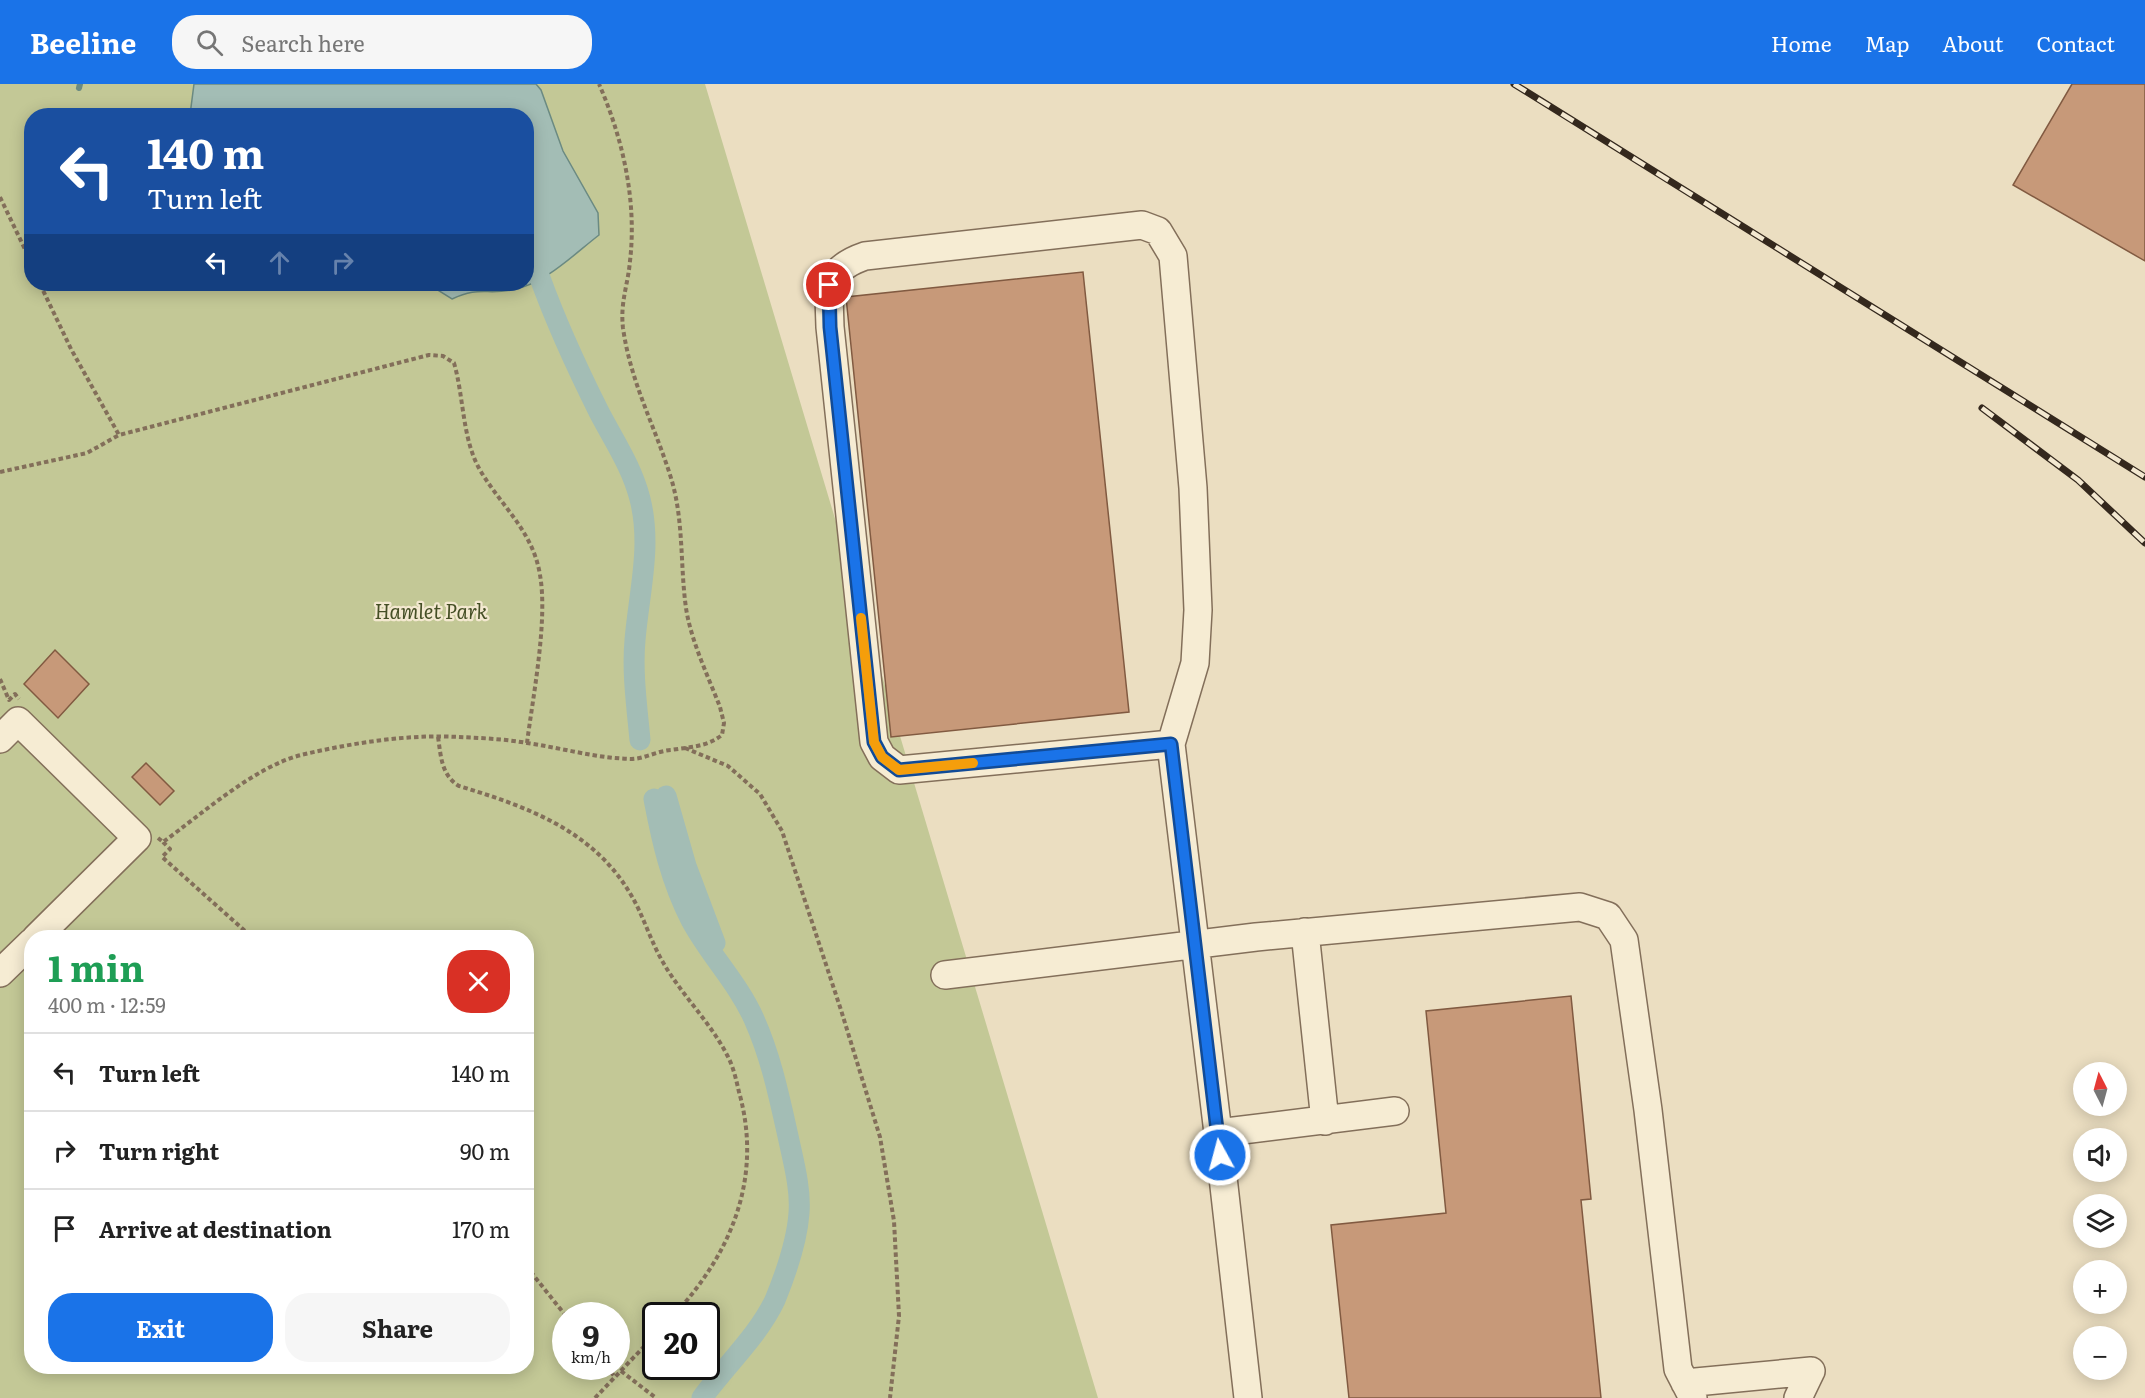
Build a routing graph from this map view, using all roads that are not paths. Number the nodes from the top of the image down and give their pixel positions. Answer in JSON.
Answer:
{"nodes":[{"id":1,"x":14,"y":721,"type":"edge"},
{"id":2,"x":1171,"y":744,"type":"junction"},
{"id":3,"x":44,"y":930,"type":"edge"},
{"id":4,"x":1305,"y":933,"type":"junction"},
{"id":5,"x":1196,"y":944,"type":"junction"},
{"id":6,"x":24,"y":950,"type":"edge"},
{"id":7,"x":0,"y":973,"type":"edge"},
{"id":8,"x":945,"y":975,"type":"dead end"},
{"id":9,"x":1395,"y":1112,"type":"dead end"},
{"id":10,"x":1326,"y":1121,"type":"junction"},
{"id":11,"x":1218,"y":1133,"type":"junction"},
{"id":12,"x":1689,"y":1391,"type":"edge"},
{"id":13,"x":1248,"y":1398,"type":"edge"},
{"id":14,"x":1798,"y":1398,"type":"edge"}],
"edges":[{"from":1,"to":3,"type":"street"},
{"from":2,"to":2,"type":"street"},
{"from":2,"to":5,"type":"street"},
{"from":4,"to":5,"type":"street"},
{"from":4,"to":10,"type":"street"},
{"from":4,"to":12,"type":"street"},
{"from":5,"to":8,"type":"street"},
{"from":5,"to":11,"type":"street"},
{"from":6,"to":7,"type":"street"},
{"from":9,"to":10,"type":"street"},
{"from":10,"to":11,"type":"street"},
{"from":11,"to":13,"type":"street"},
{"from":12,"to":14,"type":"street"}]}
